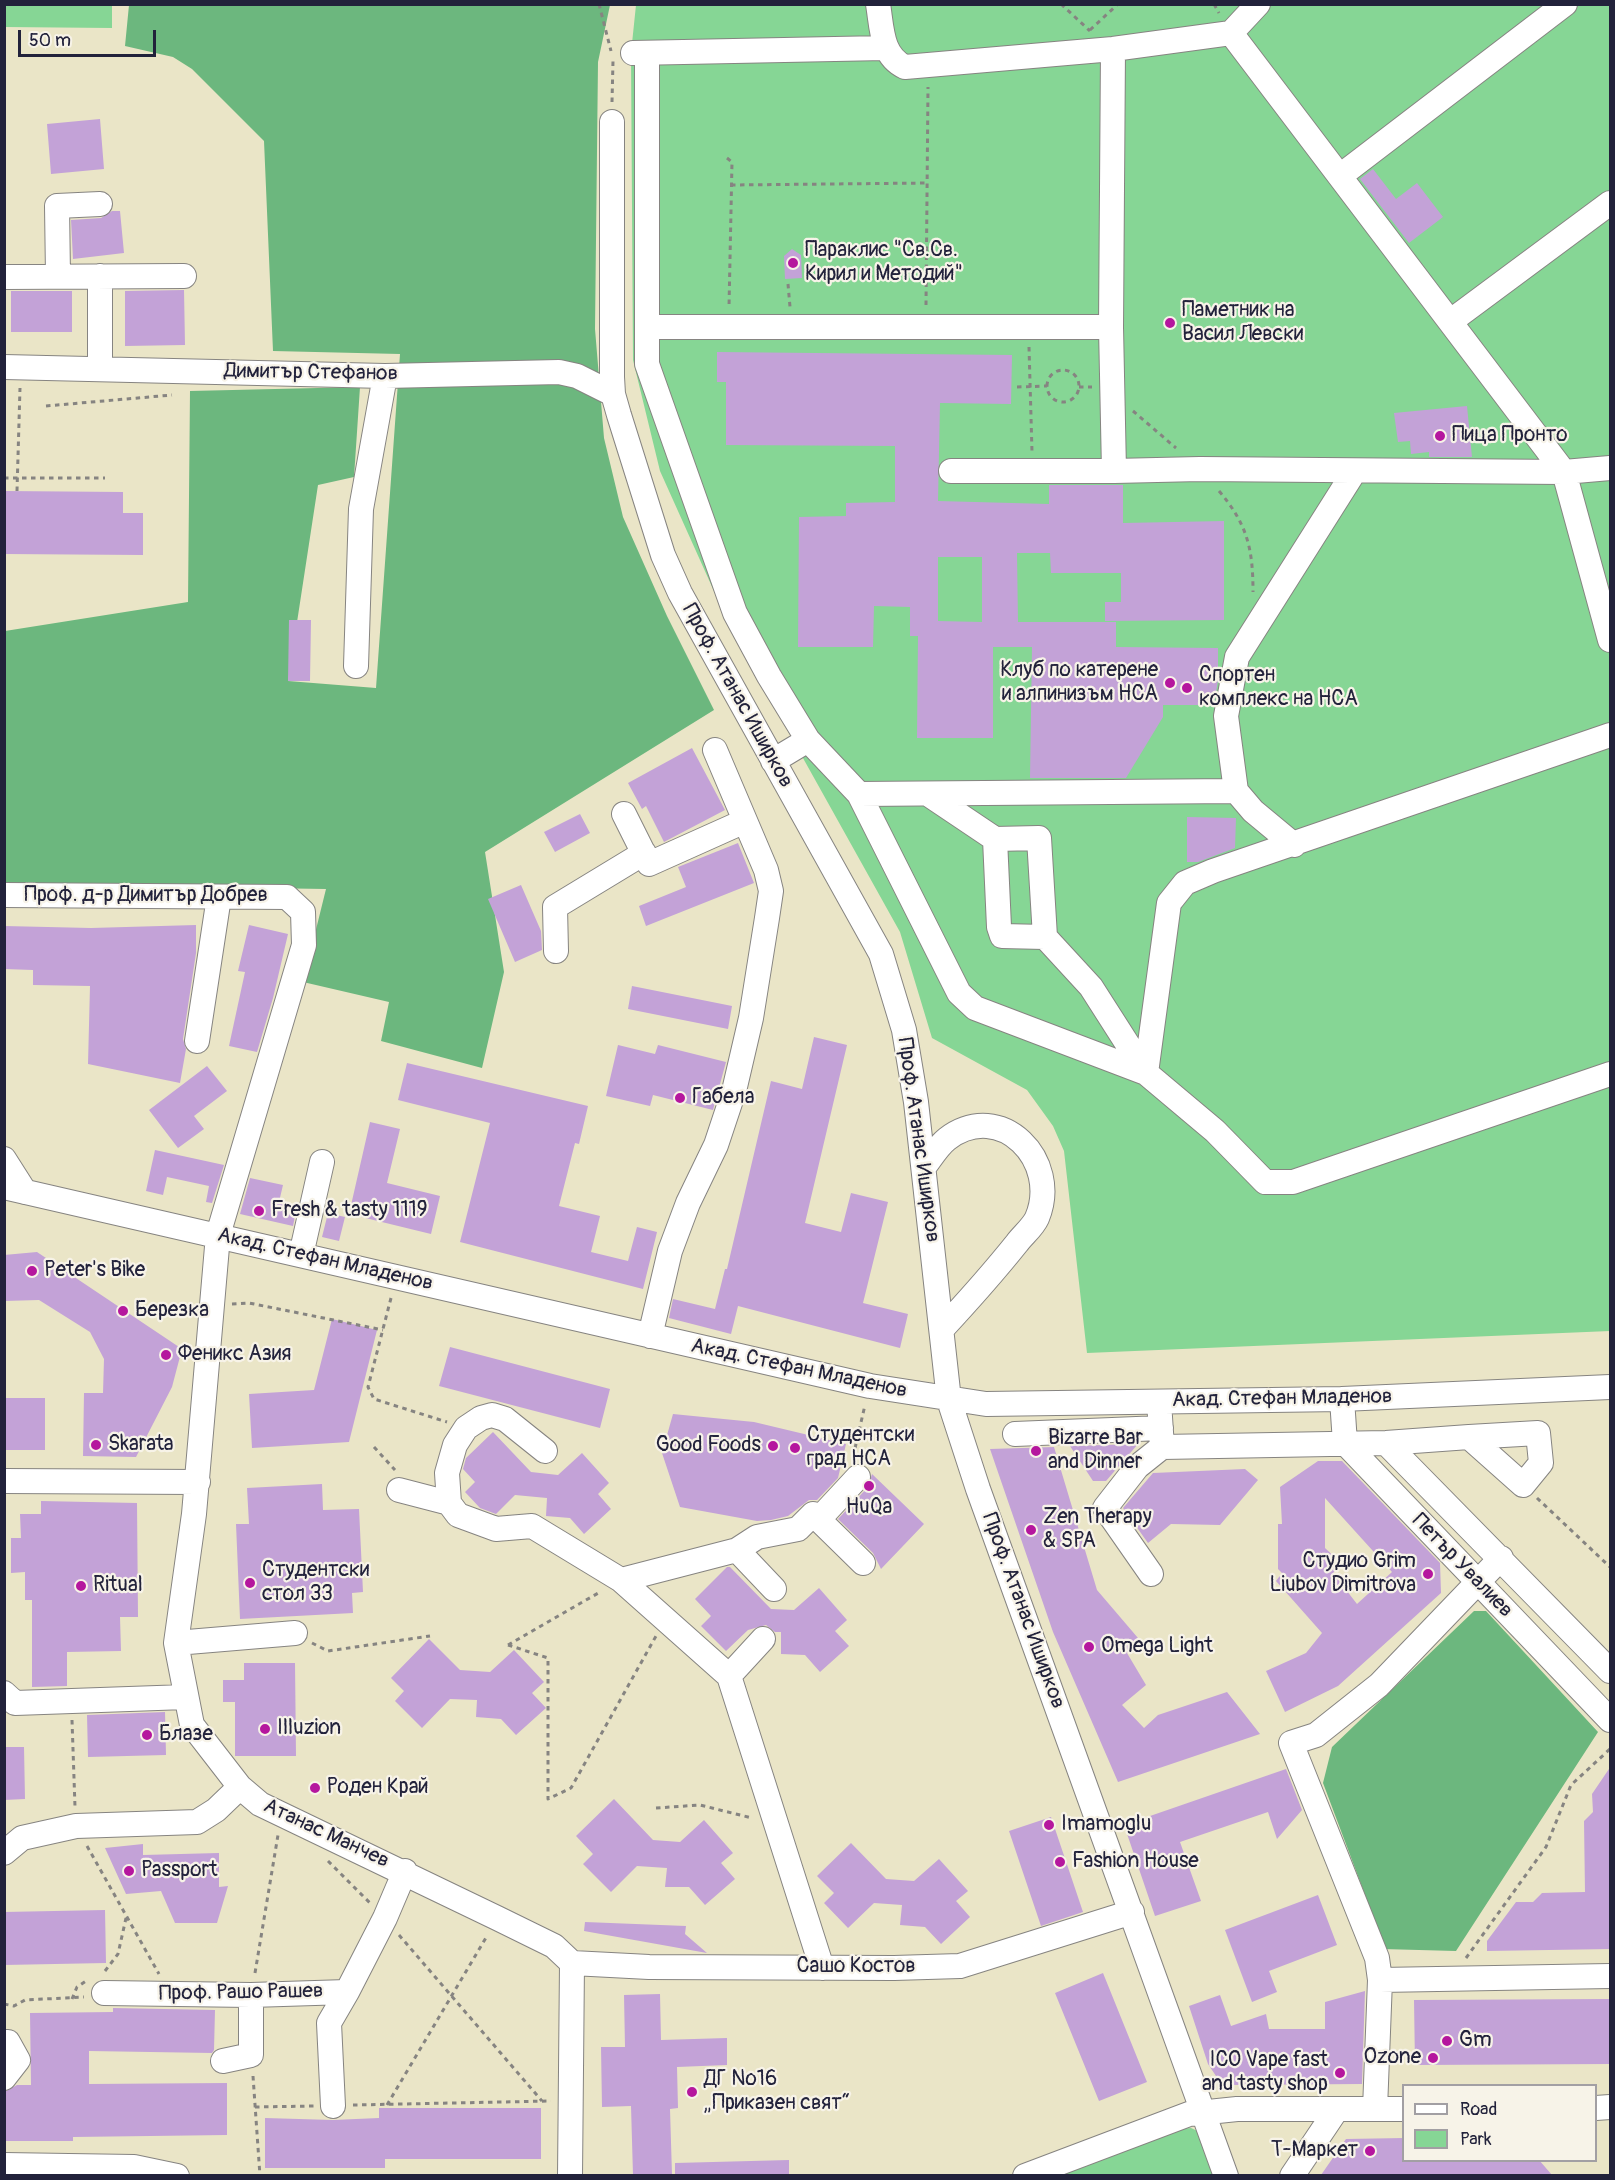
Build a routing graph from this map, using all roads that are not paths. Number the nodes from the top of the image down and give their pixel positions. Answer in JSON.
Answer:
{"nodes":[{"id":1,"x":878,"y":4,"type":"edge"},
{"id":2,"x":1258,"y":4,"type":"edge"},
{"id":3,"x":1565,"y":4,"type":"edge"},
{"id":4,"x":1231,"y":33,"type":"junction"},
{"id":5,"x":1099,"y":43,"type":"junction"},
{"id":6,"x":885,"y":48,"type":"junction"},
{"id":7,"x":612,"y":122,"type":"road end"},
{"id":8,"x":1340,"y":176,"type":"junction"},
{"id":9,"x":1611,"y":203,"type":"edge"},
{"id":10,"x":100,"y":204,"type":"dead end"},
{"id":11,"x":58,"y":276,"type":"junction"},
{"id":12,"x":100,"y":276,"type":"junction"},
{"id":13,"x":184,"y":276,"type":"dead end"},
{"id":14,"x":4,"y":277,"type":"edge"},
{"id":15,"x":1451,"y":321,"type":"junction"},
{"id":16,"x":647,"y":327,"type":"junction"},
{"id":17,"x":1112,"y":327,"type":"junction"},
{"id":18,"x":12,"y":367,"type":"edge"},
{"id":19,"x":100,"y":367,"type":"junction"},
{"id":20,"x":385,"y":376,"type":"junction"},
{"id":21,"x":613,"y":394,"type":"junction"},
{"id":22,"x":1611,"y":468,"type":"edge"},
{"id":23,"x":951,"y":471,"type":"dead end"},
{"id":24,"x":1114,"y":471,"type":"junction"},
{"id":25,"x":1354,"y":472,"type":"junction"},
{"id":26,"x":1564,"y":472,"type":"junction"},
{"id":27,"x":1611,"y":640,"type":"edge"},
{"id":28,"x":356,"y":666,"type":"dead end"},
{"id":29,"x":1611,"y":735,"type":"edge"},
{"id":30,"x":808,"y":740,"type":"junction"},
{"id":31,"x":715,"y":750,"type":"dead end"},
{"id":32,"x":773,"y":761,"type":"junction"},
{"id":33,"x":1236,"y":791,"type":"junction"},
{"id":34,"x":860,"y":794,"type":"junction"},
{"id":35,"x":928,"y":794,"type":"junction"},
{"id":36,"x":624,"y":814,"type":"dead end"},
{"id":37,"x":745,"y":821,"type":"junction"},
{"id":38,"x":995,"y":839,"type":"junction"},
{"id":39,"x":1294,"y":845,"type":"junction"},
{"id":40,"x":644,"y":853,"type":"junction"},
{"id":41,"x":4,"y":896,"type":"edge"},
{"id":42,"x":219,"y":897,"type":"junction"},
{"id":43,"x":287,"y":897,"type":"joint"},
{"id":44,"x":1045,"y":937,"type":"junction"},
{"id":45,"x":556,"y":951,"type":"dead end"},
{"id":46,"x":197,"y":1041,"type":"dead end"},
{"id":47,"x":1146,"y":1073,"type":"junction"},
{"id":48,"x":1611,"y":1074,"type":"edge"},
{"id":49,"x":4,"y":1159,"type":"edge"},
{"id":50,"x":322,"y":1162,"type":"dead end"},
{"id":51,"x":924,"y":1167,"type":"junction"},
{"id":52,"x":15,"y":1190,"type":"edge"},
{"id":53,"x":218,"y":1235,"type":"junction"},
{"id":54,"x":301,"y":1255,"type":"junction"},
{"id":55,"x":942,"y":1329,"type":"junction"},
{"id":56,"x":650,"y":1336,"type":"junction"},
{"id":57,"x":1611,"y":1387,"type":"edge"},
{"id":58,"x":1342,"y":1399,"type":"junction"},
{"id":59,"x":949,"y":1400,"type":"junction"},
{"id":60,"x":1159,"y":1402,"type":"junction"},
{"id":61,"x":1015,"y":1434,"type":"dead end"},
{"id":62,"x":1469,"y":1437,"type":"junction"},
{"id":63,"x":1162,"y":1438,"type":"junction"},
{"id":64,"x":1345,"y":1443,"type":"junction"},
{"id":65,"x":1386,"y":1443,"type":"junction"},
{"id":66,"x":545,"y":1452,"type":"dead end"},
{"id":67,"x":855,"y":1469,"type":"road end"},
{"id":68,"x":4,"y":1481,"type":"edge"},
{"id":69,"x":198,"y":1482,"type":"junction"},
{"id":70,"x":399,"y":1490,"type":"road end"},
{"id":71,"x":449,"y":1503,"type":"junction"},
{"id":72,"x":819,"y":1519,"type":"junction"},
{"id":73,"x":737,"y":1550,"type":"junction"},
{"id":74,"x":1501,"y":1558,"type":"junction"},
{"id":75,"x":863,"y":1563,"type":"dead end"},
{"id":76,"x":1150,"y":1574,"type":"dead end"},
{"id":77,"x":621,"y":1580,"type":"junction"},
{"id":78,"x":1478,"y":1583,"type":"junction"},
{"id":79,"x":774,"y":1589,"type":"dead end"},
{"id":80,"x":295,"y":1633,"type":"road end"},
{"id":81,"x":763,"y":1639,"type":"dead end"},
{"id":82,"x":176,"y":1643,"type":"junction"},
{"id":83,"x":1611,"y":1671,"type":"edge"},
{"id":84,"x":729,"y":1676,"type":"junction"},
{"id":85,"x":4,"y":1693,"type":"edge"},
{"id":86,"x":186,"y":1697,"type":"junction"},
{"id":87,"x":1611,"y":1720,"type":"edge"},
{"id":88,"x":240,"y":1787,"type":"junction"},
{"id":89,"x":4,"y":1853,"type":"edge"},
{"id":90,"x":405,"y":1871,"type":"junction"},
{"id":91,"x":1132,"y":1912,"type":"junction"},
{"id":92,"x":572,"y":1963,"type":"junction"},
{"id":93,"x":822,"y":1968,"type":"junction"},
{"id":94,"x":1611,"y":1976,"type":"edge"},
{"id":95,"x":1380,"y":1980,"type":"junction"},
{"id":96,"x":98,"y":1982,"type":"road end"},
{"id":97,"x":347,"y":1992,"type":"junction"},
{"id":98,"x":251,"y":1995,"type":"junction"},
{"id":99,"x":4,"y":2042,"type":"edge"},
{"id":100,"x":223,"y":2061,"type":"dead end"},
{"id":101,"x":4,"y":2078,"type":"edge"},
{"id":102,"x":333,"y":2106,"type":"road end"},
{"id":103,"x":1337,"y":2109,"type":"junction"},
{"id":104,"x":1375,"y":2109,"type":"junction"},
{"id":105,"x":1402,"y":2109,"type":"edge"},
{"id":106,"x":1203,"y":2112,"type":"junction"},
{"id":107,"x":4,"y":2165,"type":"edge"},
{"id":108,"x":177,"y":2175,"type":"edge"},
{"id":109,"x":570,"y":2175,"type":"edge"},
{"id":110,"x":1025,"y":2175,"type":"edge"},
{"id":111,"x":1226,"y":2175,"type":"edge"},
{"id":112,"x":1292,"y":2175,"type":"edge"}],
"edges":[{"from":1,"to":6,"type":"street"},
{"from":2,"to":4,"type":"street"},
{"from":3,"to":8,"type":"street"},
{"from":4,"to":5,"type":"street"},
{"from":4,"to":8,"type":"street"},
{"from":5,"to":6,"type":"street"},
{"from":5,"to":17,"type":"street"},
{"from":6,"to":16,"type":"street"},
{"from":7,"to":21,"type":"street","name":"Проф. Атанас Иширков"},
{"from":8,"to":15,"type":"street"},
{"from":9,"to":15,"type":"street"},
{"from":10,"to":11,"type":"street"},
{"from":11,"to":12,"type":"street"},
{"from":11,"to":14,"type":"street"},
{"from":12,"to":13,"type":"street"},
{"from":12,"to":19,"type":"street"},
{"from":15,"to":26,"type":"street"},
{"from":16,"to":17,"type":"street"},
{"from":16,"to":30,"type":"street"},
{"from":17,"to":24,"type":"street"},
{"from":18,"to":19,"type":"street","name":"Димитър Стефанов"},
{"from":19,"to":20,"type":"street","name":"Димитър Стефанов"},
{"from":20,"to":21,"type":"street","name":"Димитър Стефанов"},
{"from":20,"to":28,"type":"street"},
{"from":21,"to":32,"type":"street","name":"Проф. Атанас Иширков"},
{"from":22,"to":26,"type":"street"},
{"from":23,"to":24,"type":"street"},
{"from":24,"to":25,"type":"street"},
{"from":25,"to":26,"type":"street"},
{"from":25,"to":33,"type":"street"},
{"from":26,"to":27,"type":"street"},
{"from":29,"to":39,"type":"street"},
{"from":30,"to":32,"type":"street"},
{"from":30,"to":34,"type":"street"},
{"from":31,"to":37,"type":"street"},
{"from":32,"to":51,"type":"street","name":"Проф. Атанас Иширков"},
{"from":33,"to":35,"type":"street"},
{"from":33,"to":39,"type":"street"},
{"from":34,"to":35,"type":"street"},
{"from":34,"to":47,"type":"street"},
{"from":35,"to":38,"type":"street"},
{"from":36,"to":40,"type":"street"},
{"from":37,"to":40,"type":"street"},
{"from":37,"to":56,"type":"street"},
{"from":38,"to":44,"type":"street"},
{"from":38,"to":44,"type":"street"},
{"from":39,"to":47,"type":"street"},
{"from":40,"to":45,"type":"street"},
{"from":41,"to":42,"type":"street","name":"Проф. д-р Димитър Добрев"},
{"from":42,"to":43,"type":"street","name":"Проф. д-р Димитър Добрев"},
{"from":42,"to":46,"type":"street"},
{"from":43,"to":53,"type":"street","name":"Атанас Манчев"},
{"from":44,"to":47,"type":"street"},
{"from":47,"to":48,"type":"street"},
{"from":49,"to":52,"type":"street"},
{"from":50,"to":54,"type":"street"},
{"from":51,"to":55,"type":"street","name":"Проф. Атанас Иширков"},
{"from":51,"to":55,"type":"street"},
{"from":52,"to":53,"type":"street","name":"Акад. Стефан Младенов"},
{"from":53,"to":54,"type":"street","name":"Акад. Стефан Младенов"},
{"from":53,"to":69,"type":"street","name":"Атанас Манчев"},
{"from":54,"to":56,"type":"street","name":"Акад. Стефан Младенов"},
{"from":55,"to":59,"type":"street","name":"Проф. Атанас Иширков"},
{"from":56,"to":59,"type":"street","name":"Акад. Стефан Младенов"},
{"from":57,"to":58,"type":"street","name":"Акад. Стефан Младенов"},
{"from":58,"to":60,"type":"street","name":"Акад. Стефан Младенов"},
{"from":58,"to":64,"type":"street"},
{"from":59,"to":60,"type":"street","name":"Акад. Стефан Младенов"},
{"from":59,"to":91,"type":"street","name":"Проф. Атанас Иширков"},
{"from":60,"to":63,"type":"street"},
{"from":61,"to":63,"type":"street"},
{"from":62,"to":62,"type":"street"},
{"from":62,"to":65,"type":"street"},
{"from":63,"to":64,"type":"street"},
{"from":63,"to":76,"type":"street"},
{"from":64,"to":65,"type":"street"},
{"from":64,"to":78,"type":"street","name":"Петър Увалиев"},
{"from":65,"to":74,"type":"street"},
{"from":66,"to":71,"type":"street"},
{"from":67,"to":72,"type":"street"},
{"from":68,"to":69,"type":"street"},
{"from":69,"to":82,"type":"street","name":"Атанас Манчев"},
{"from":70,"to":71,"type":"street"},
{"from":71,"to":77,"type":"street"},
{"from":72,"to":73,"type":"street"},
{"from":72,"to":75,"type":"street"},
{"from":73,"to":77,"type":"street"},
{"from":73,"to":79,"type":"street"},
{"from":74,"to":78,"type":"street"},
{"from":74,"to":83,"type":"street"},
{"from":77,"to":84,"type":"street"},
{"from":78,"to":87,"type":"street","name":"Петър Увалиев"},
{"from":78,"to":95,"type":"street"},
{"from":80,"to":82,"type":"street"},
{"from":81,"to":84,"type":"street"},
{"from":82,"to":86,"type":"street","name":"Атанас Манчев"},
{"from":84,"to":93,"type":"street"},
{"from":85,"to":86,"type":"street"},
{"from":86,"to":88,"type":"street","name":"Атанас Манчев"},
{"from":88,"to":89,"type":"street"},
{"from":88,"to":90,"type":"street","name":"Атанас Манчев"},
{"from":90,"to":92,"type":"street","name":"Атанас Манчев"},
{"from":90,"to":97,"type":"street","name":"Проф. Рашо Рашев"},
{"from":91,"to":93,"type":"street","name":"Сашо Костов"},
{"from":91,"to":106,"type":"street","name":"Проф. Атанас Иширков"},
{"from":92,"to":93,"type":"street","name":"Сашо Костов"},
{"from":92,"to":109,"type":"street"},
{"from":94,"to":95,"type":"street"},
{"from":95,"to":104,"type":"street"},
{"from":96,"to":98,"type":"street","name":"Проф. Рашо Рашев"},
{"from":97,"to":98,"type":"street","name":"Проф. Рашо Рашев"},
{"from":97,"to":102,"type":"street"},
{"from":98,"to":100,"type":"street"},
{"from":99,"to":101,"type":"street"},
{"from":103,"to":104,"type":"street"},
{"from":103,"to":106,"type":"street"},
{"from":103,"to":112,"type":"street"},
{"from":104,"to":105,"type":"street"},
{"from":106,"to":110,"type":"street"},
{"from":106,"to":111,"type":"street","name":"Проф. Атанас Иширков"},
{"from":107,"to":108,"type":"street"}]}
